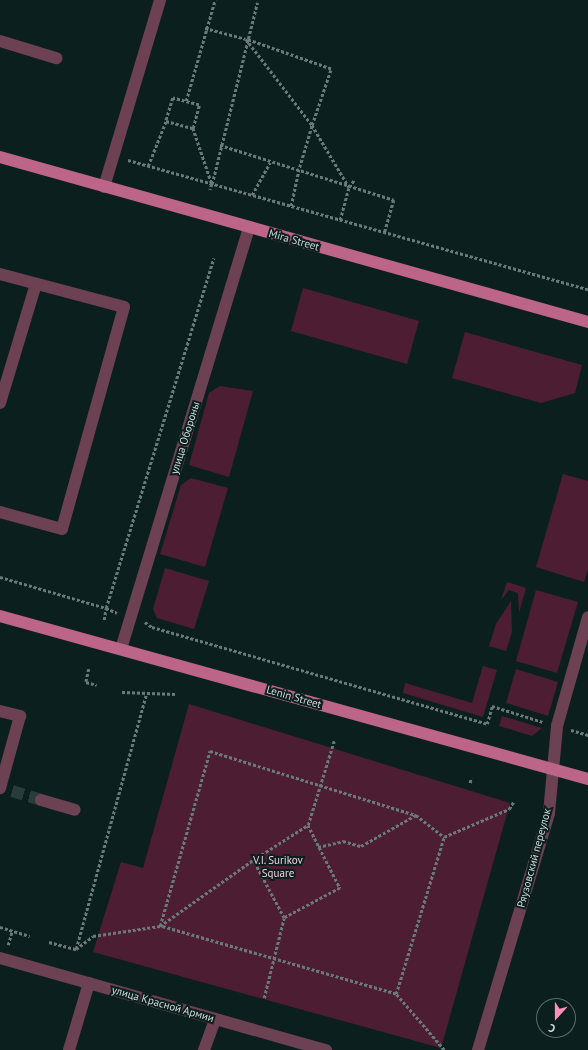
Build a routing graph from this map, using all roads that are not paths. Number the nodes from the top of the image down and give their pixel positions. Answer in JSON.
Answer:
{"nodes":[{"id":1,"x":160,"y":0,"type":"edge"},
{"id":2,"x":0,"y":41,"type":"edge"},
{"id":3,"x":56,"y":58,"type":"dead end"},
{"id":4,"x":0,"y":157,"type":"edge"},
{"id":5,"x":104,"y":187,"type":"junction"},
{"id":6,"x":249,"y":227,"type":"junction"},
{"id":7,"x":0,"y":274,"type":"edge"},
{"id":8,"x":36,"y":284,"type":"junction"},
{"id":9,"x":588,"y":322,"type":"edge"},
{"id":10,"x":0,"y":403,"type":"edge"},
{"id":11,"x":0,"y":512,"type":"edge"},
{"id":12,"x":0,"y":616,"type":"edge"},
{"id":13,"x":588,"y":618,"type":"edge"},
{"id":14,"x":120,"y":649,"type":"junction"},
{"id":15,"x":0,"y":711,"type":"edge"},
{"id":16,"x":551,"y":769,"type":"junction"},
{"id":17,"x":588,"y":780,"type":"edge"},
{"id":18,"x":4,"y":788,"type":"edge"},
{"id":19,"x":41,"y":800,"type":"tunnel mouth"},
{"id":20,"x":75,"y":810,"type":"dead end"},
{"id":21,"x":0,"y":958,"type":"edge"},
{"id":22,"x":89,"y":983,"type":"junction"},
{"id":23,"x":215,"y":1019,"type":"junction"},
{"id":24,"x":69,"y":1050,"type":"edge"},
{"id":25,"x":204,"y":1050,"type":"edge"},
{"id":26,"x":326,"y":1050,"type":"edge"},
{"id":27,"x":478,"y":1050,"type":"edge"}],
"edges":[{"from":1,"to":5,"type":"street"},
{"from":2,"to":3,"type":"street"},
{"from":4,"to":5,"type":"main road","name":"Mira Street"},
{"from":5,"to":6,"type":"main road","name":"Mira Street"},
{"from":6,"to":9,"type":"main road","name":"Mira Street"},
{"from":6,"to":14,"type":"street","name":"улица Обороны"},
{"from":7,"to":8,"type":"street"},
{"from":8,"to":10,"type":"street"},
{"from":8,"to":11,"type":"street"},
{"from":12,"to":14,"type":"main road","name":"Lenin Street"},
{"from":13,"to":16,"type":"street","name":"Ряузовский переулок"},
{"from":14,"to":16,"type":"main road","name":"Lenin Street"},
{"from":15,"to":18,"type":"street"},
{"from":16,"to":17,"type":"main road","name":"Lenin Street"},
{"from":16,"to":27,"type":"street","name":"Ряузовский переулок"},
{"from":19,"to":20,"type":"street"},
{"from":21,"to":22,"type":"street","name":"улица Красной Армии"},
{"from":22,"to":23,"type":"street","name":"улица Красной Армии"},
{"from":22,"to":24,"type":"street"},
{"from":23,"to":25,"type":"street"},
{"from":23,"to":26,"type":"street","name":"улица Красной Армии"}]}
